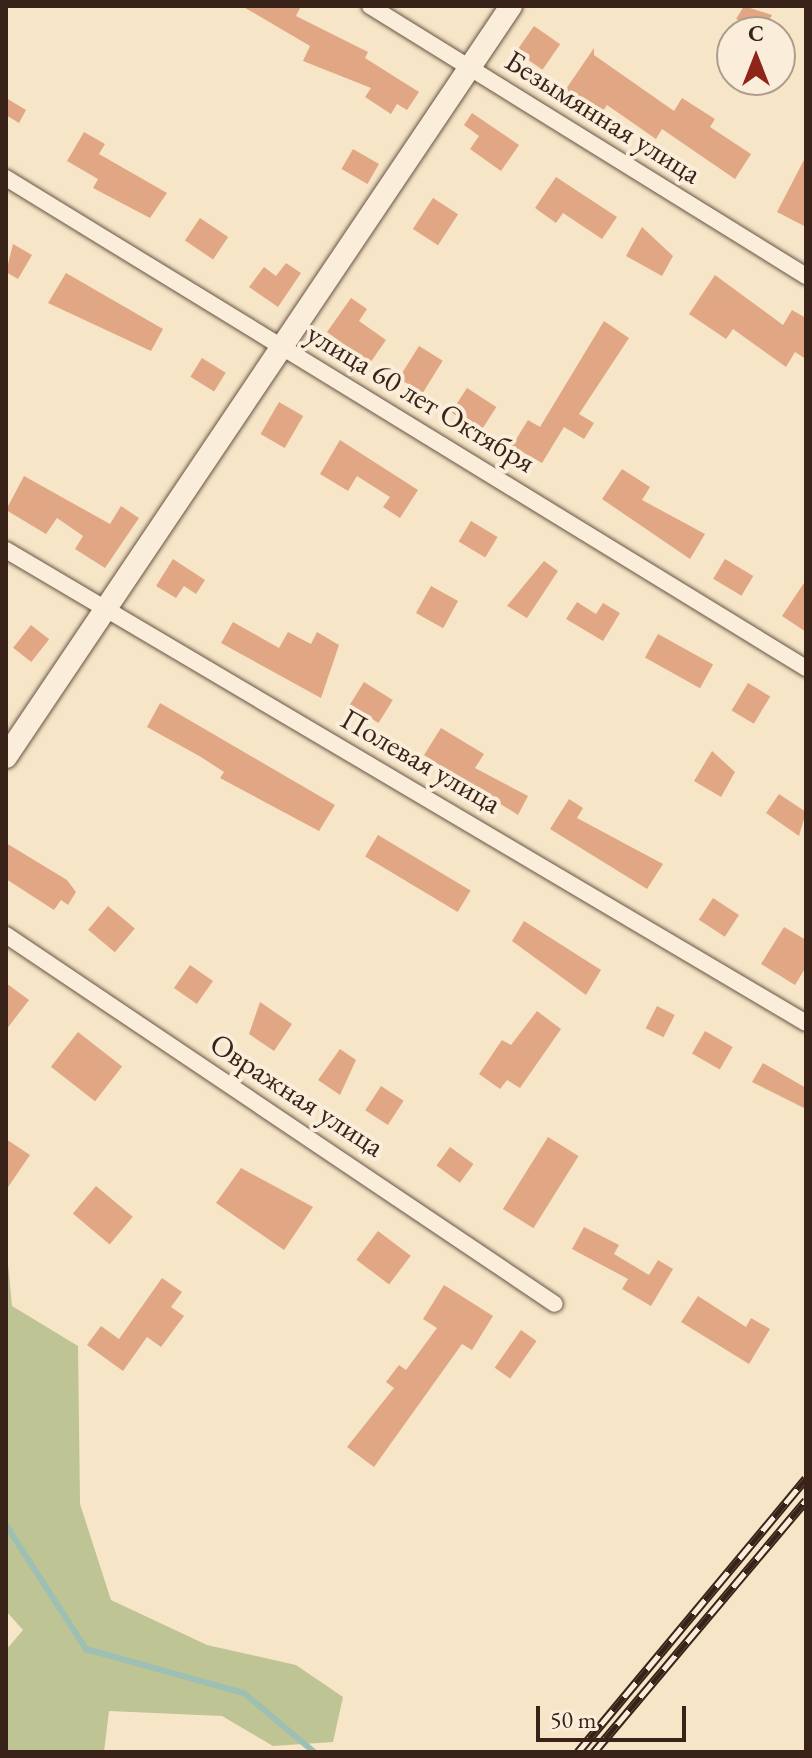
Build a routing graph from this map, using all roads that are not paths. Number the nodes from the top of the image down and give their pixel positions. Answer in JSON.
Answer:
{"nodes":[{"id":1,"x":370,"y":6,"type":"edge"},
{"id":2,"x":511,"y":6,"type":"edge"},
{"id":3,"x":469,"y":67,"type":"junction"},
{"id":4,"x":6,"y":178,"type":"edge"},
{"id":5,"x":806,"y":276,"type":"edge"},
{"id":6,"x":281,"y":345,"type":"junction"},
{"id":7,"x":6,"y":550,"type":"edge"},
{"id":8,"x":108,"y":612,"type":"junction"},
{"id":9,"x":806,"y":668,"type":"edge"},
{"id":10,"x":6,"y":757,"type":"edge"},
{"id":11,"x":6,"y":935,"type":"edge"},
{"id":12,"x":806,"y":1023,"type":"edge"},
{"id":13,"x":555,"y":1304,"type":"dead end"}],
"edges":[{"from":1,"to":3,"type":"street","name":"Безымянная улица"},
{"from":2,"to":3,"type":"street"},
{"from":3,"to":5,"type":"street","name":"Безымянная улица"},
{"from":3,"to":6,"type":"street"},
{"from":4,"to":6,"type":"street","name":"улица 60 лет Октября"},
{"from":6,"to":8,"type":"street"},
{"from":6,"to":9,"type":"street","name":"улица 60 лет Октября"},
{"from":7,"to":8,"type":"street","name":"Полевая улица"},
{"from":8,"to":10,"type":"street"},
{"from":8,"to":12,"type":"street","name":"Полевая улица"},
{"from":11,"to":13,"type":"street","name":"Овражная улица"}]}
